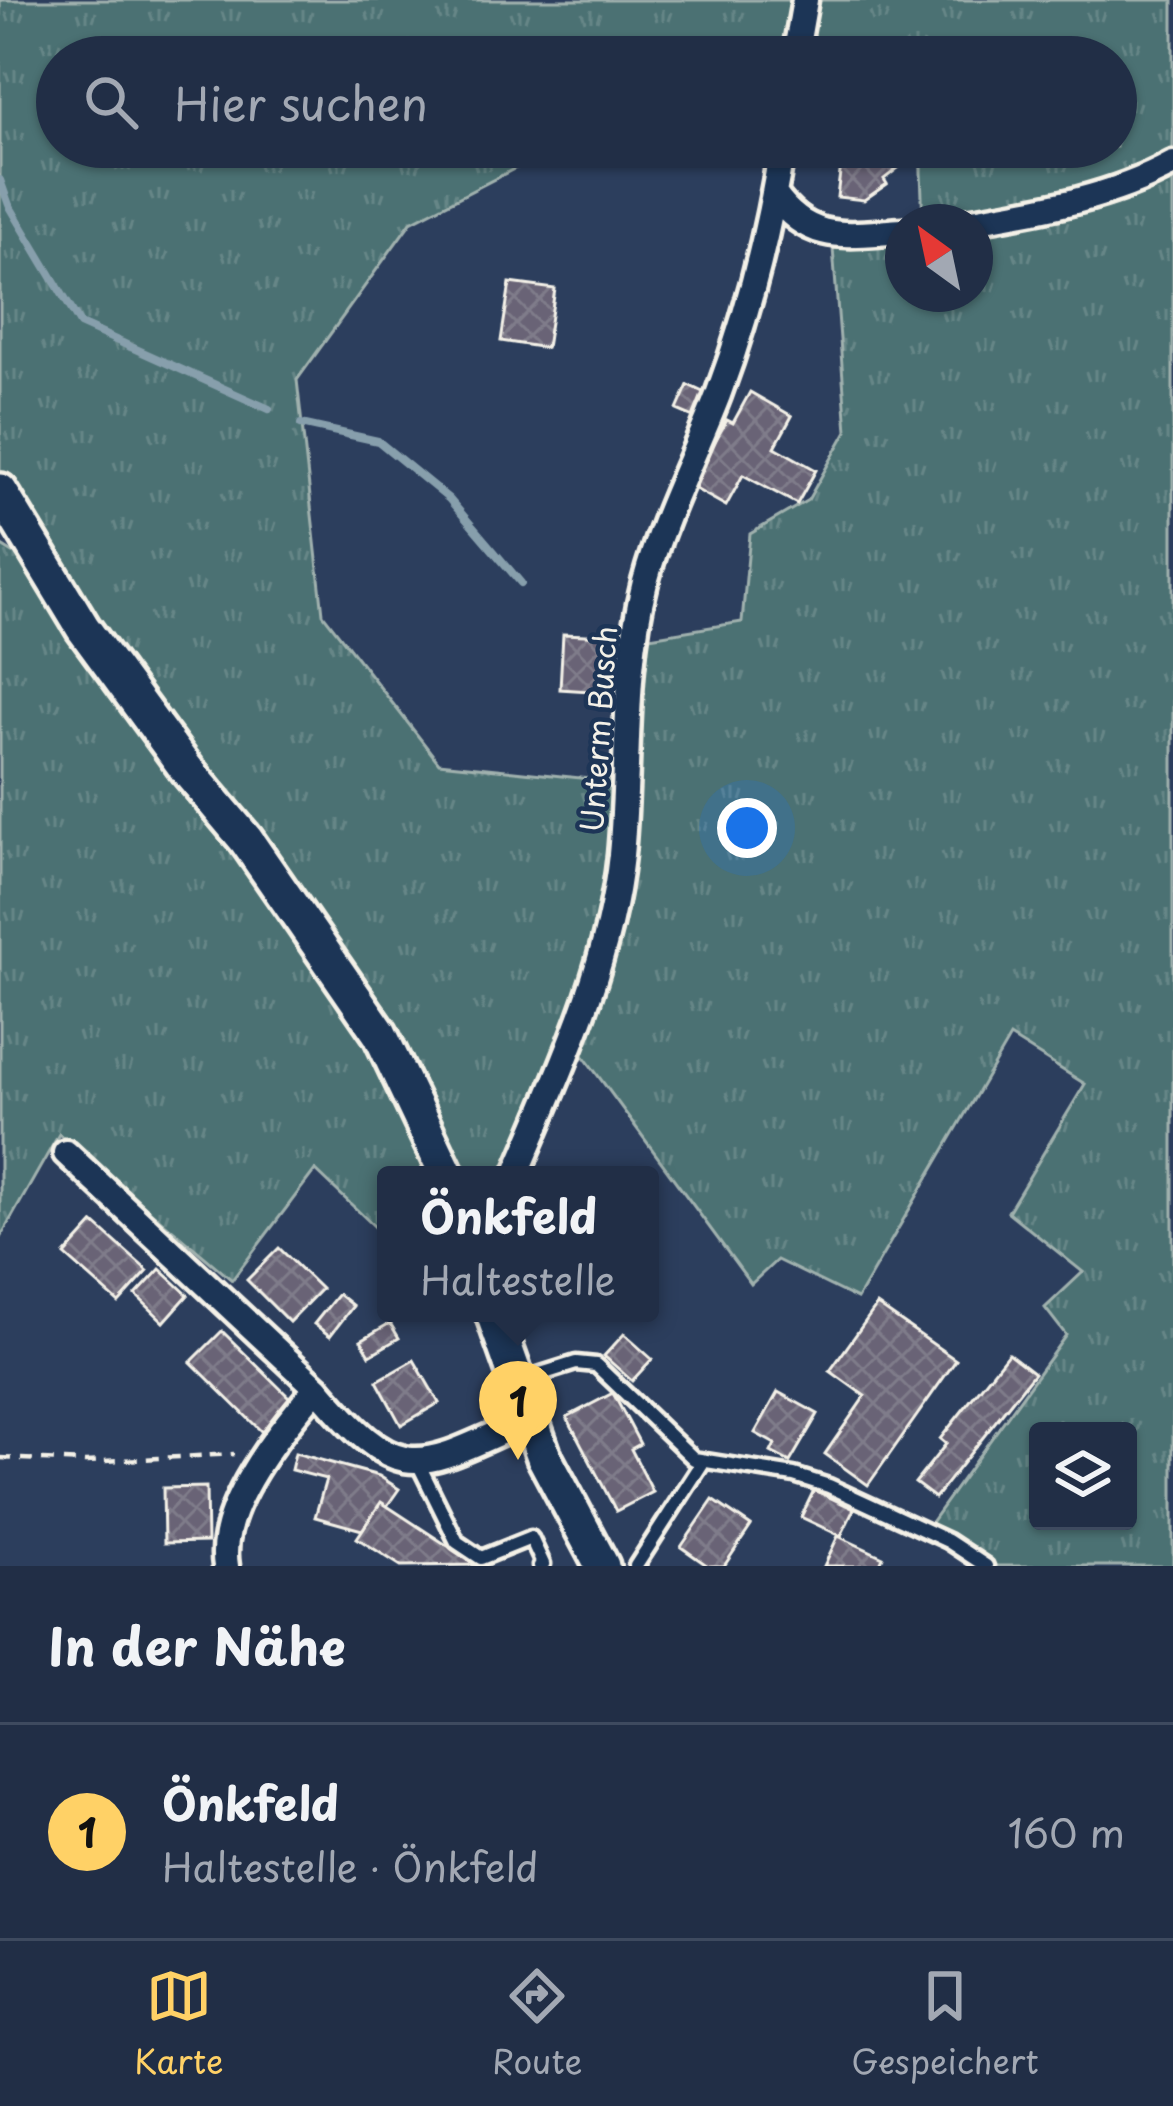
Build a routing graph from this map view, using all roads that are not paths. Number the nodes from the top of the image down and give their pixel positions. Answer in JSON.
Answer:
{"nodes":[{"id":1,"x":805,"y":0,"type":"edge"},
{"id":2,"x":799,"y":36,"type":"edge"},
{"id":3,"x":1173,"y":164,"type":"edge"},
{"id":4,"x":779,"y":168,"type":"edge"},
{"id":5,"x":775,"y":195,"type":"junction"},
{"id":6,"x":993,"y":217,"type":"edge"},
{"id":7,"x":885,"y":232,"type":"edge"},
{"id":8,"x":0,"y":491,"type":"edge"},
{"id":9,"x":66,"y":1154,"type":"dead end"},
{"id":10,"x":443,"y":1166,"type":"edge"},
{"id":11,"x":520,"y":1166,"type":"edge"},
{"id":12,"x":496,"y":1322,"type":"edge"},
{"id":13,"x":515,"y":1383,"type":"junction"},
{"id":14,"x":317,"y":1388,"type":"junction"},
{"id":15,"x":529,"y":1419,"type":"junction"},
{"id":16,"x":417,"y":1462,"type":"junction"},
{"id":17,"x":703,"y":1462,"type":"junction"},
{"id":18,"x":226,"y":1566,"type":"edge"},
{"id":19,"x":540,"y":1566,"type":"edge"},
{"id":20,"x":602,"y":1566,"type":"edge"},
{"id":21,"x":636,"y":1566,"type":"edge"},
{"id":22,"x":986,"y":1566,"type":"edge"}],
"edges":[{"from":1,"to":2,"type":"street"},
{"from":3,"to":6,"type":"street"},
{"from":4,"to":5,"type":"street","name":"Unterm Busch"},
{"from":5,"to":7,"type":"street"},
{"from":5,"to":11,"type":"street","name":"Unterm Busch"},
{"from":8,"to":10,"type":"street"},
{"from":9,"to":14,"type":"street"},
{"from":12,"to":13,"type":"street"},
{"from":13,"to":15,"type":"street"},
{"from":13,"to":17,"type":"lane"},
{"from":14,"to":16,"type":"street"},
{"from":14,"to":18,"type":"street"},
{"from":15,"to":16,"type":"street"},
{"from":15,"to":20,"type":"street"},
{"from":16,"to":19,"type":"lane"},
{"from":17,"to":21,"type":"lane"},
{"from":17,"to":22,"type":"lane"}]}
